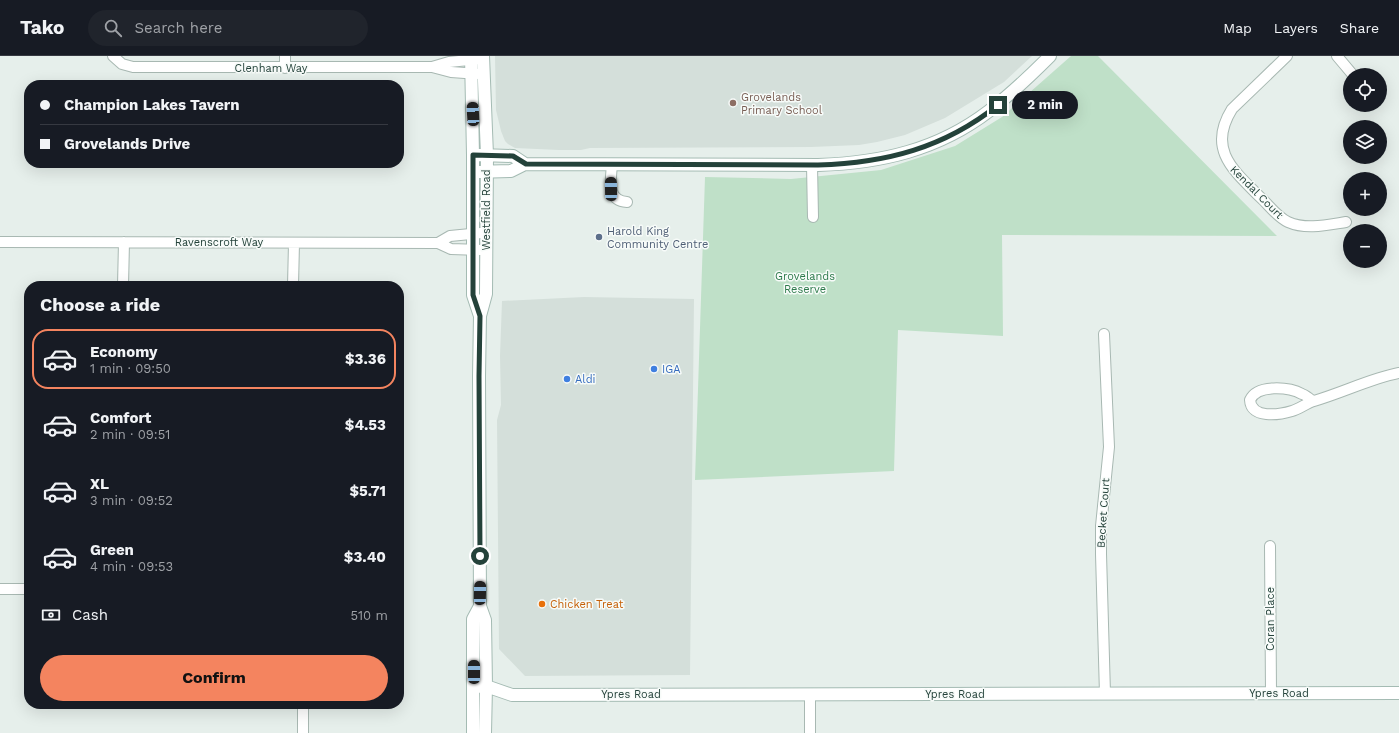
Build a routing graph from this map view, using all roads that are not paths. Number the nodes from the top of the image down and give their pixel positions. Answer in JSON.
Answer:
{"nodes":[{"id":1,"x":113,"y":56,"type":"edge"},
{"id":2,"x":285,"y":56,"type":"edge"},
{"id":3,"x":1050,"y":56,"type":"edge"},
{"id":4,"x":1286,"y":56,"type":"edge"},
{"id":5,"x":1336,"y":56,"type":"edge"},
{"id":6,"x":477,"y":58,"type":"edge"},
{"id":7,"x":432,"y":67,"type":"junction"},
{"id":8,"x":285,"y":68,"type":"junction"},
{"id":9,"x":1347,"y":68,"type":"edge"},
{"id":10,"x":470,"y":74,"type":"junction"},
{"id":11,"x":483,"y":74,"type":"junction"},
{"id":12,"x":473,"y":155,"type":"junction"},
{"id":13,"x":487,"y":155,"type":"junction"},
{"id":14,"x":526,"y":164,"type":"junction"},
{"id":15,"x":612,"y":164,"type":"junction"},
{"id":16,"x":812,"y":165,"type":"junction"},
{"id":17,"x":474,"y":172,"type":"junction"},
{"id":18,"x":486,"y":172,"type":"junction"},
{"id":19,"x":627,"y":202,"type":"dead end"},
{"id":20,"x":813,"y":216,"type":"dead end"},
{"id":21,"x":1346,"y":222,"type":"dead end"},
{"id":22,"x":480,"y":234,"type":"junction"},
{"id":23,"x":0,"y":242,"type":"edge"},
{"id":24,"x":124,"y":242,"type":"junction"},
{"id":25,"x":438,"y":242,"type":"junction"},
{"id":26,"x":294,"y":243,"type":"junction"},
{"id":27,"x":480,"y":250,"type":"junction"},
{"id":28,"x":124,"y":281,"type":"edge"},
{"id":29,"x":293,"y":281,"type":"edge"},
{"id":30,"x":1104,"y":334,"type":"dead end"},
{"id":31,"x":1399,"y":373,"type":"edge"},
{"id":32,"x":1312,"y":401,"type":"junction"},
{"id":33,"x":1270,"y":546,"type":"dead end"},
{"id":34,"x":0,"y":589,"type":"edge"},
{"id":35,"x":24,"y":589,"type":"edge"},
{"id":36,"x":480,"y":686,"type":"junction"},
{"id":37,"x":1271,"y":693,"type":"junction"},
{"id":38,"x":1399,"y":693,"type":"edge"},
{"id":39,"x":810,"y":694,"type":"junction"},
{"id":40,"x":1105,"y":694,"type":"junction"},
{"id":41,"x":512,"y":695,"type":"junction"},
{"id":42,"x":480,"y":704,"type":"junction"},
{"id":43,"x":303,"y":709,"type":"edge"},
{"id":44,"x":303,"y":733,"type":"edge"},
{"id":45,"x":473,"y":733,"type":"edge"},
{"id":46,"x":485,"y":733,"type":"edge"},
{"id":47,"x":810,"y":733,"type":"edge"}],
"edges":[{"from":1,"to":8,"type":"street","name":"Clenham Way"},
{"from":2,"to":8,"type":"street"},
{"from":3,"to":16,"type":"street"},
{"from":4,"to":21,"type":"street","name":"Kendal Court"},
{"from":5,"to":9,"type":"street"},
{"from":6,"to":7,"type":"street","name":"Clenham Way"},
{"from":6,"to":10,"type":"street","name":"Westfield Road"},
{"from":6,"to":11,"type":"street","name":"Westfield Road"},
{"from":7,"to":8,"type":"street","name":"Clenham Way"},
{"from":7,"to":10,"type":"street","name":"Clenham Way"},
{"from":10,"to":11,"type":"street","name":"Clenham Way"},
{"from":10,"to":12,"type":"street","name":"Westfield Road"},
{"from":11,"to":13,"type":"street","name":"Westfield Road"},
{"from":12,"to":13,"type":"street"},
{"from":12,"to":17,"type":"street","name":"Westfield Road"},
{"from":13,"to":14,"type":"street"},
{"from":13,"to":18,"type":"street","name":"Westfield Road"},
{"from":14,"to":15,"type":"street"},
{"from":14,"to":18,"type":"street"},
{"from":15,"to":16,"type":"street"},
{"from":15,"to":19,"type":"street"},
{"from":16,"to":20,"type":"street"},
{"from":17,"to":18,"type":"street"},
{"from":17,"to":22,"type":"street","name":"Westfield Road"},
{"from":18,"to":22,"type":"street","name":"Westfield Road"},
{"from":22,"to":25,"type":"street","name":"Ravenscroft Way"},
{"from":22,"to":27,"type":"street","name":"Westfield Road"},
{"from":23,"to":24,"type":"street","name":"Ravenscroft Way"},
{"from":24,"to":26,"type":"street","name":"Ravenscroft Way"},
{"from":24,"to":28,"type":"street"},
{"from":25,"to":26,"type":"street","name":"Ravenscroft Way"},
{"from":25,"to":27,"type":"street","name":"Ravenscroft Way"},
{"from":26,"to":29,"type":"street"},
{"from":27,"to":36,"type":"street","name":"Westfield Road"},
{"from":30,"to":40,"type":"street","name":"Becket Court"},
{"from":31,"to":32,"type":"street"},
{"from":32,"to":32,"type":"street"},
{"from":33,"to":37,"type":"street","name":"Coran Place"},
{"from":34,"to":35,"type":"street"},
{"from":36,"to":41,"type":"street","name":"Ypres Road"},
{"from":36,"to":42,"type":"street","name":"Westfield Road"},
{"from":37,"to":38,"type":"street","name":"Ypres Road"},
{"from":37,"to":40,"type":"street","name":"Ypres Road"},
{"from":39,"to":40,"type":"street","name":"Ypres Road"},
{"from":39,"to":41,"type":"street","name":"Ypres Road"},
{"from":39,"to":47,"type":"street"},
{"from":41,"to":42,"type":"street","name":"Ypres Road"},
{"from":42,"to":45,"type":"street","name":"Westfield Road"},
{"from":42,"to":46,"type":"street","name":"Westfield Road"},
{"from":43,"to":44,"type":"street"}]}
